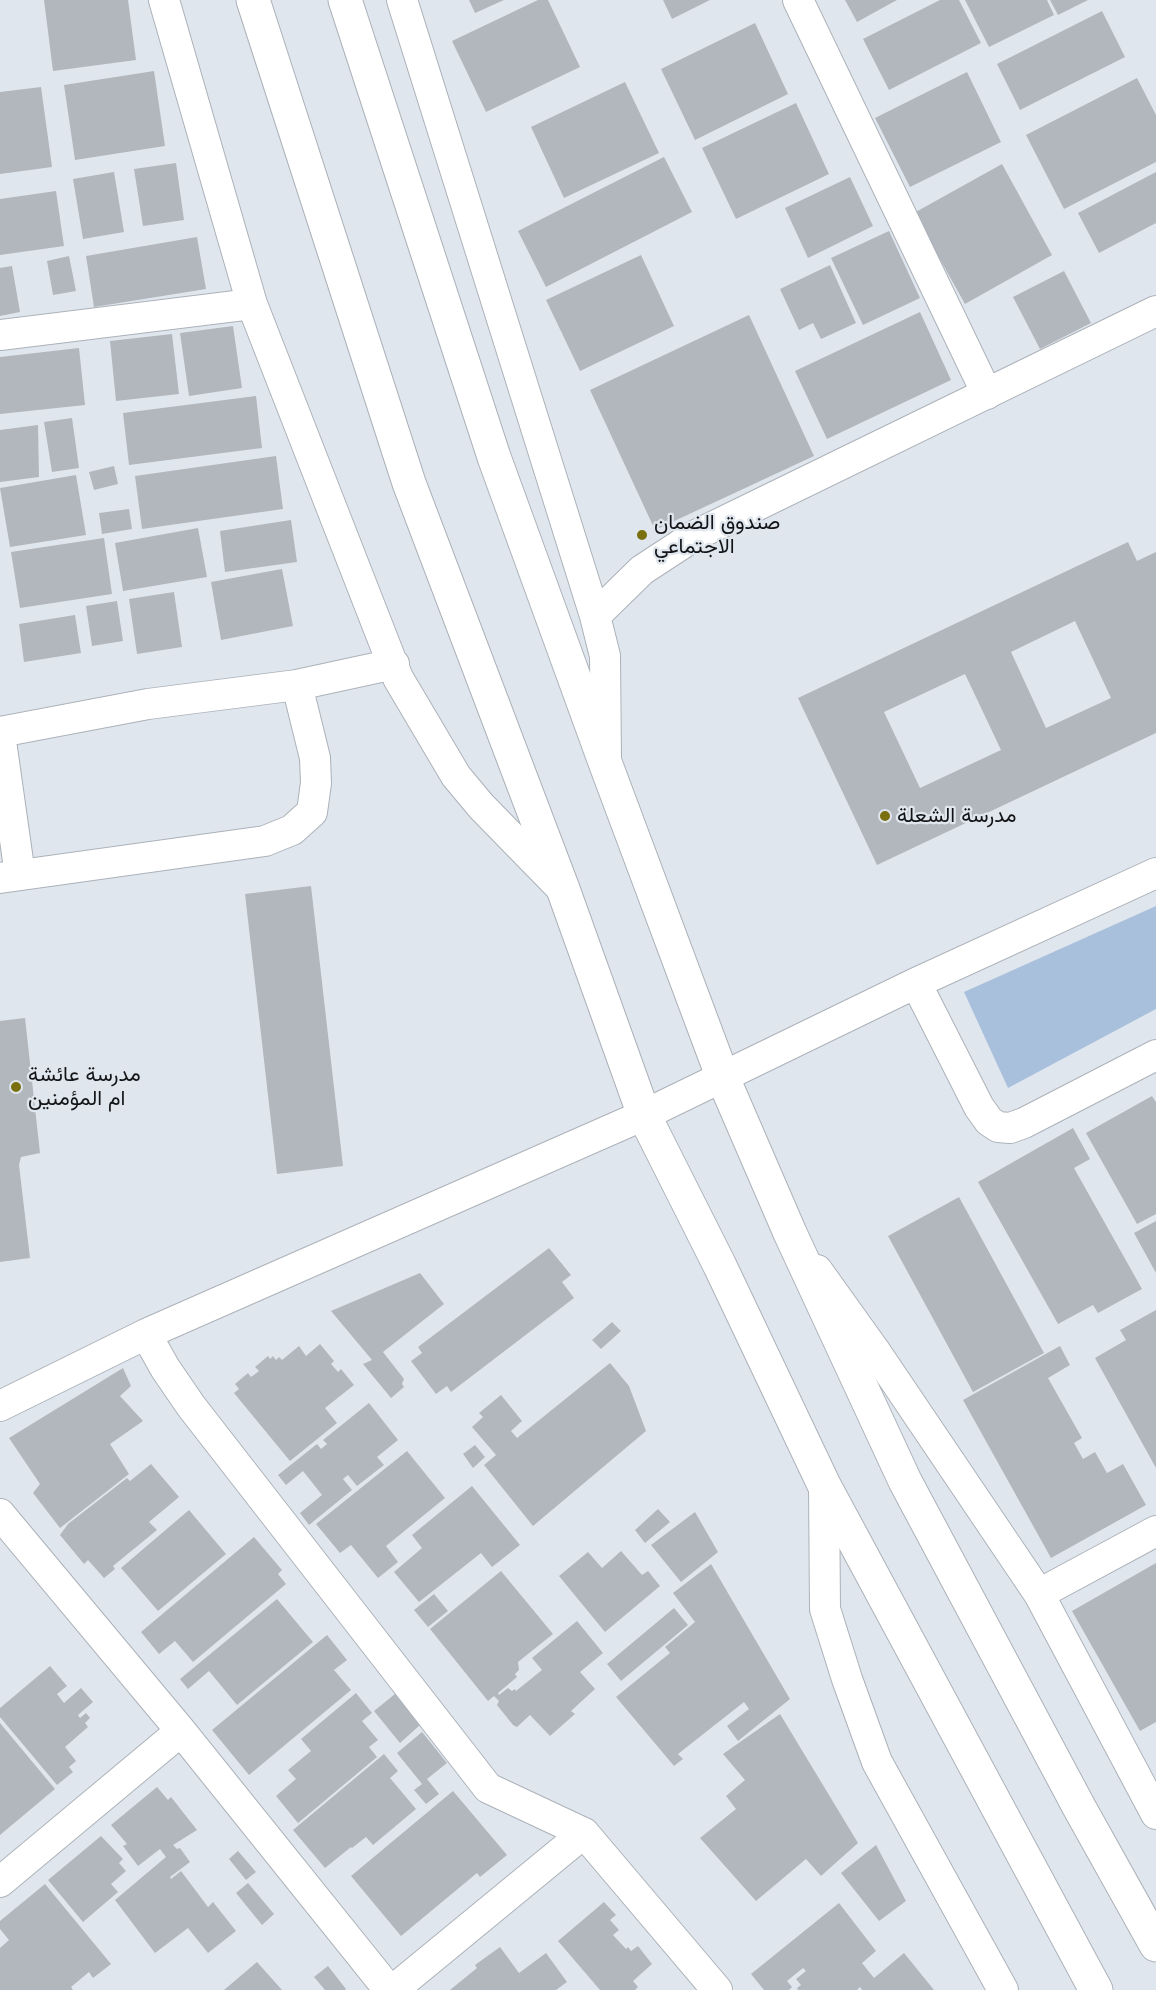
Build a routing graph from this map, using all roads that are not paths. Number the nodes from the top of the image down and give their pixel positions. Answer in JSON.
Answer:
{"nodes":[{"id":1,"x":164,"y":0,"type":"edge"},
{"id":2,"x":253,"y":0,"type":"edge"},
{"id":3,"x":345,"y":0,"type":"edge"},
{"id":4,"x":402,"y":0,"type":"edge"},
{"id":5,"x":798,"y":0,"type":"edge"},
{"id":6,"x":252,"y":304,"type":"junction"},
{"id":7,"x":1156,"y":311,"type":"edge"},
{"id":8,"x":0,"y":335,"type":"edge"},
{"id":9,"x":987,"y":394,"type":"junction"},
{"id":10,"x":595,"y":616,"type":"junction"},
{"id":11,"x":394,"y":664,"type":"junction"},
{"id":12,"x":297,"y":685,"type":"junction"},
{"id":13,"x":0,"y":733,"type":"edge"},
{"id":14,"x":606,"y":765,"type":"junction"},
{"id":15,"x":1156,"y":873,"type":"edge"},
{"id":16,"x":10,"y":876,"type":"edge"},
{"id":17,"x":563,"y":889,"type":"junction"},
{"id":18,"x":916,"y":983,"type":"junction"},
{"id":19,"x":1156,"y":1055,"type":"edge"},
{"id":20,"x":723,"y":1078,"type":"junction"},
{"id":21,"x":644,"y":1115,"type":"junction"},
{"id":22,"x":790,"y":1233,"type":"junction"},
{"id":23,"x":146,"y":1335,"type":"junction"},
{"id":24,"x":0,"y":1406,"type":"edge"},
{"id":25,"x":824,"y":1485,"type":"junction"},
{"id":26,"x":0,"y":1514,"type":"edge"},
{"id":27,"x":1156,"y":1531,"type":"edge"},
{"id":28,"x":1039,"y":1594,"type":"junction"},
{"id":29,"x":181,"y":1731,"type":"junction"},
{"id":30,"x":1145,"y":1768,"type":"edge"},
{"id":31,"x":1156,"y":1814,"type":"edge"},
{"id":32,"x":584,"y":1833,"type":"junction"},
{"id":33,"x":0,"y":1882,"type":"edge"},
{"id":34,"x":1156,"y":1945,"type":"edge"},
{"id":35,"x":990,"y":1985,"type":"edge"},
{"id":36,"x":391,"y":1990,"type":"edge"},
{"id":37,"x":717,"y":1990,"type":"edge"},
{"id":38,"x":1096,"y":1990,"type":"edge"}],
"edges":[{"from":1,"to":6,"type":"street"},
{"from":2,"to":17,"type":"street"},
{"from":3,"to":14,"type":"street"},
{"from":4,"to":10,"type":"street"},
{"from":5,"to":9,"type":"street"},
{"from":6,"to":8,"type":"street"},
{"from":6,"to":11,"type":"street"},
{"from":7,"to":9,"type":"street"},
{"from":9,"to":10,"type":"street"},
{"from":10,"to":14,"type":"street"},
{"from":11,"to":12,"type":"street"},
{"from":11,"to":17,"type":"street"},
{"from":12,"to":13,"type":"street"},
{"from":12,"to":16,"type":"street"},
{"from":13,"to":16,"type":"street"},
{"from":14,"to":20,"type":"street"},
{"from":15,"to":18,"type":"street"},
{"from":17,"to":21,"type":"street"},
{"from":18,"to":19,"type":"street"},
{"from":18,"to":20,"type":"street"},
{"from":20,"to":21,"type":"street"},
{"from":20,"to":22,"type":"street"},
{"from":21,"to":23,"type":"street"},
{"from":21,"to":25,"type":"street"},
{"from":22,"to":28,"type":"street"},
{"from":22,"to":34,"type":"street"},
{"from":23,"to":24,"type":"street"},
{"from":23,"to":32,"type":"street"},
{"from":25,"to":35,"type":"street"},
{"from":25,"to":38,"type":"street"},
{"from":26,"to":29,"type":"street"},
{"from":27,"to":28,"type":"street"},
{"from":28,"to":30,"type":"street"},
{"from":29,"to":33,"type":"street"},
{"from":29,"to":36,"type":"street"},
{"from":30,"to":31,"type":"street"},
{"from":32,"to":36,"type":"street"},
{"from":32,"to":37,"type":"street"}]}
